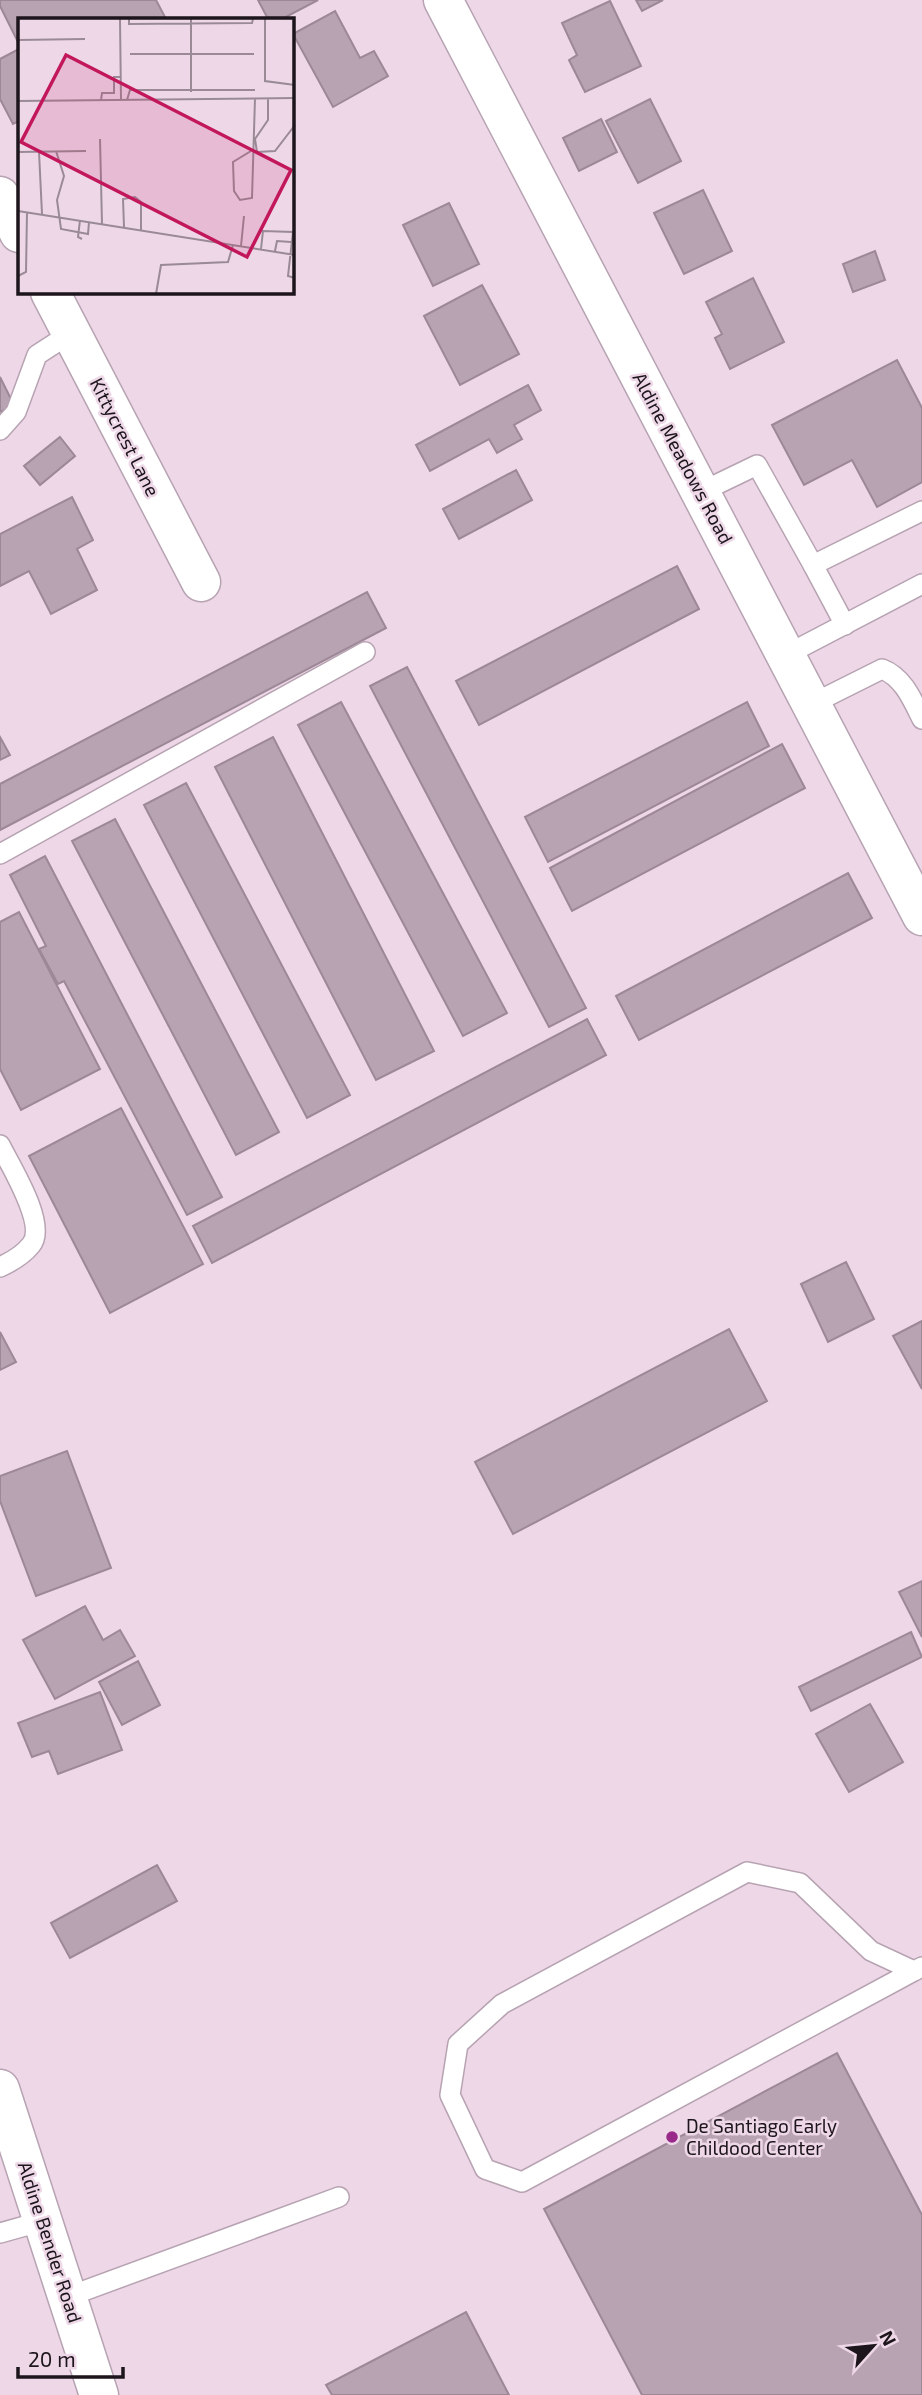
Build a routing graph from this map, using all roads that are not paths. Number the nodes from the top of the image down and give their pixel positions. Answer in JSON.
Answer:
{"nodes":[{"id":1,"x":443,"y":0,"type":"edge"},
{"id":2,"x":0,"y":196,"type":"edge"},
{"id":3,"x":18,"y":231,"type":"edge"},
{"id":4,"x":51,"y":294,"type":"edge"},
{"id":5,"x":71,"y":332,"type":"junction"},
{"id":6,"x":0,"y":430,"type":"edge"},
{"id":7,"x":701,"y":492,"type":"junction"},
{"id":8,"x":922,"y":511,"type":"edge"},
{"id":9,"x":813,"y":565,"type":"junction"},
{"id":10,"x":201,"y":582,"type":"dead end"},
{"id":11,"x":922,"y":584,"type":"edge"},
{"id":12,"x":845,"y":625,"type":"junction"},
{"id":13,"x":365,"y":652,"type":"dead end"},
{"id":14,"x":786,"y":655,"type":"junction"},
{"id":15,"x":812,"y":704,"type":"junction"},
{"id":16,"x":922,"y":719,"type":"edge"},
{"id":17,"x":0,"y":854,"type":"edge"},
{"id":18,"x":922,"y":916,"type":"edge"},
{"id":19,"x":0,"y":1145,"type":"edge"},
{"id":20,"x":0,"y":1267,"type":"edge"},
{"id":21,"x":918,"y":1969,"type":"edge"},
{"id":22,"x":0,"y":2089,"type":"edge"},
{"id":23,"x":339,"y":2197,"type":"dead end"},
{"id":24,"x":43,"y":2221,"type":"junction"},
{"id":25,"x":0,"y":2233,"type":"edge"},
{"id":26,"x":67,"y":2297,"type":"junction"},
{"id":27,"x":99,"y":2395,"type":"edge"}],
"edges":[{"from":1,"to":7,"type":"street","name":"Aldine Meadows Road"},
{"from":2,"to":3,"type":"street"},
{"from":4,"to":5,"type":"street","name":"Kittycrest Lane"},
{"from":5,"to":6,"type":"lane"},
{"from":5,"to":10,"type":"street","name":"Kittycrest Lane"},
{"from":7,"to":9,"type":"lane"},
{"from":7,"to":14,"type":"street","name":"Aldine Meadows Road"},
{"from":8,"to":9,"type":"lane"},
{"from":9,"to":12,"type":"lane"},
{"from":11,"to":12,"type":"lane"},
{"from":12,"to":14,"type":"lane"},
{"from":13,"to":17,"type":"lane"},
{"from":14,"to":15,"type":"street","name":"Aldine Meadows Road"},
{"from":15,"to":16,"type":"lane"},
{"from":15,"to":18,"type":"street","name":"Aldine Meadows Road"},
{"from":19,"to":20,"type":"lane"},
{"from":21,"to":21,"type":"lane"},
{"from":22,"to":24,"type":"street","name":"Aldine Bender Road"},
{"from":23,"to":26,"type":"lane"},
{"from":24,"to":25,"type":"lane"},
{"from":24,"to":26,"type":"street","name":"Aldine Bender Road"},
{"from":26,"to":27,"type":"street","name":"Aldine Bender Road"}]}
